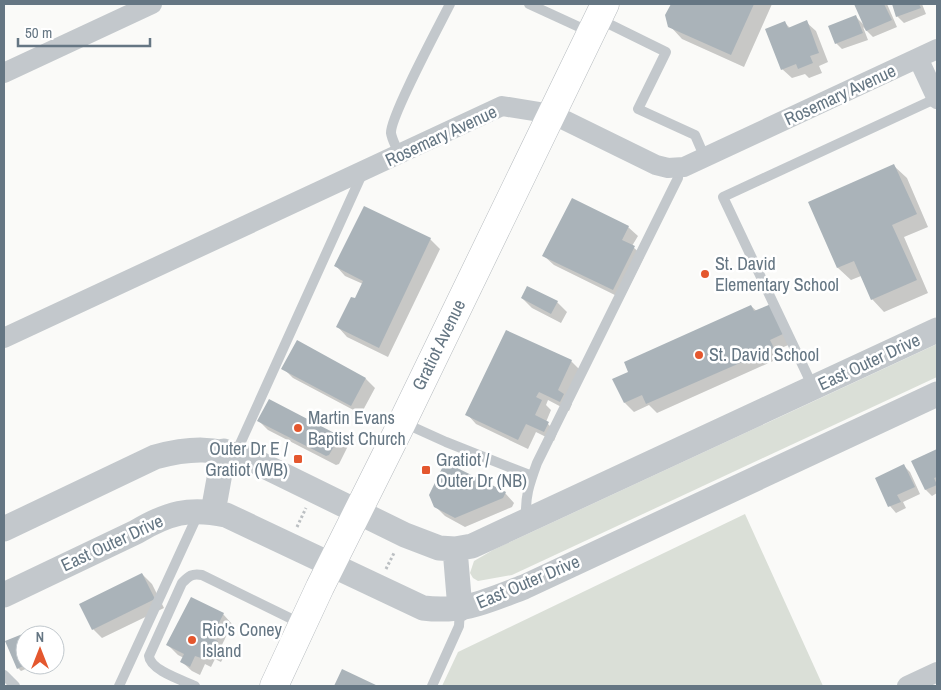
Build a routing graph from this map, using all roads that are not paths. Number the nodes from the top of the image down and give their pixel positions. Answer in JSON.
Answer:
{"nodes":[{"id":1,"x":152,"y":4,"type":"edge"},
{"id":2,"x":450,"y":4,"type":"edge"},
{"id":3,"x":533,"y":5,"type":"edge"},
{"id":4,"x":598,"y":18,"type":"edge"},
{"id":5,"x":937,"y":49,"type":"edge"},
{"id":6,"x":918,"y":58,"type":"junction"},
{"id":7,"x":4,"y":73,"type":"edge"},
{"id":8,"x":937,"y":99,"type":"edge"},
{"id":9,"x":552,"y":114,"type":"junction"},
{"id":10,"x":399,"y":155,"type":"junction"},
{"id":11,"x":705,"y":158,"type":"junction"},
{"id":12,"x":678,"y":168,"type":"junction"},
{"id":13,"x":364,"y":171,"type":"junction"},
{"id":14,"x":937,"y":330,"type":"edge"},
{"id":15,"x":4,"y":338,"type":"edge"},
{"id":16,"x":814,"y":387,"type":"junction"},
{"id":17,"x":937,"y":394,"type":"edge"},
{"id":18,"x":402,"y":422,"type":"junction"},
{"id":19,"x":230,"y":453,"type":"junction"},
{"id":20,"x":532,"y":476,"type":"junction"},
{"id":21,"x":206,"y":511,"type":"junction"},
{"id":22,"x":357,"y":512,"type":"junction"},
{"id":23,"x":526,"y":521,"type":"junction"},
{"id":24,"x":4,"y":529,"type":"edge"},
{"id":25,"x":456,"y":549,"type":"junction"},
{"id":26,"x":331,"y":565,"type":"junction"},
{"id":27,"x":4,"y":595,"type":"edge"},
{"id":28,"x":460,"y":609,"type":"junction"},
{"id":29,"x":303,"y":624,"type":"junction"},
{"id":30,"x":937,"y":672,"type":"edge"},
{"id":31,"x":4,"y":675,"type":"edge"},
{"id":32,"x":15,"y":686,"type":"edge"},
{"id":33,"x":119,"y":686,"type":"edge"},
{"id":34,"x":195,"y":686,"type":"edge"},
{"id":35,"x":274,"y":686,"type":"edge"},
{"id":36,"x":432,"y":686,"type":"edge"},
{"id":37,"x":907,"y":686,"type":"edge"}],
"edges":[{"from":1,"to":7,"type":"street"},
{"from":2,"to":10,"type":"lane"},
{"from":3,"to":4,"type":"lane"},
{"from":4,"to":9,"type":"main road","name":"Gratiot Avenue"},
{"from":4,"to":11,"type":"lane"},
{"from":5,"to":6,"type":"street","name":"Rosemary Avenue"},
{"from":6,"to":8,"type":"street"},
{"from":6,"to":11,"type":"street","name":"Rosemary Avenue"},
{"from":8,"to":16,"type":"lane"},
{"from":9,"to":10,"type":"street","name":"Rosemary Avenue"},
{"from":9,"to":12,"type":"street","name":"Rosemary Avenue"},
{"from":9,"to":18,"type":"main road","name":"Gratiot Avenue"},
{"from":10,"to":13,"type":"street","name":"Rosemary Avenue"},
{"from":11,"to":12,"type":"street","name":"Rosemary Avenue"},
{"from":12,"to":20,"type":"lane"},
{"from":13,"to":15,"type":"street","name":"Rosemary Avenue"},
{"from":13,"to":19,"type":"lane"},
{"from":14,"to":16,"type":"street","name":"East Outer Drive"},
{"from":16,"to":23,"type":"street","name":"East Outer Drive"},
{"from":17,"to":28,"type":"street","name":"East Outer Drive"},
{"from":18,"to":20,"type":"lane"},
{"from":18,"to":22,"type":"main road","name":"Gratiot Avenue"},
{"from":19,"to":21,"type":"street"},
{"from":19,"to":22,"type":"street","name":"East Outer Drive"},
{"from":19,"to":24,"type":"street","name":"East Outer Drive"},
{"from":20,"to":23,"type":"lane"},
{"from":21,"to":26,"type":"street","name":"East Outer Drive"},
{"from":21,"to":27,"type":"street","name":"East Outer Drive"},
{"from":21,"to":33,"type":"lane"},
{"from":22,"to":25,"type":"street","name":"East Outer Drive"},
{"from":22,"to":26,"type":"main road","name":"Gratiot Avenue"},
{"from":23,"to":25,"type":"street","name":"East Outer Drive"},
{"from":25,"to":28,"type":"street"},
{"from":26,"to":28,"type":"street","name":"East Outer Drive"},
{"from":26,"to":29,"type":"main road","name":"Gratiot Avenue"},
{"from":28,"to":36,"type":"lane"},
{"from":29,"to":34,"type":"lane"},
{"from":29,"to":35,"type":"main road","name":"Gratiot Avenue"},
{"from":30,"to":37,"type":"street"},
{"from":31,"to":32,"type":"lane"}]}
